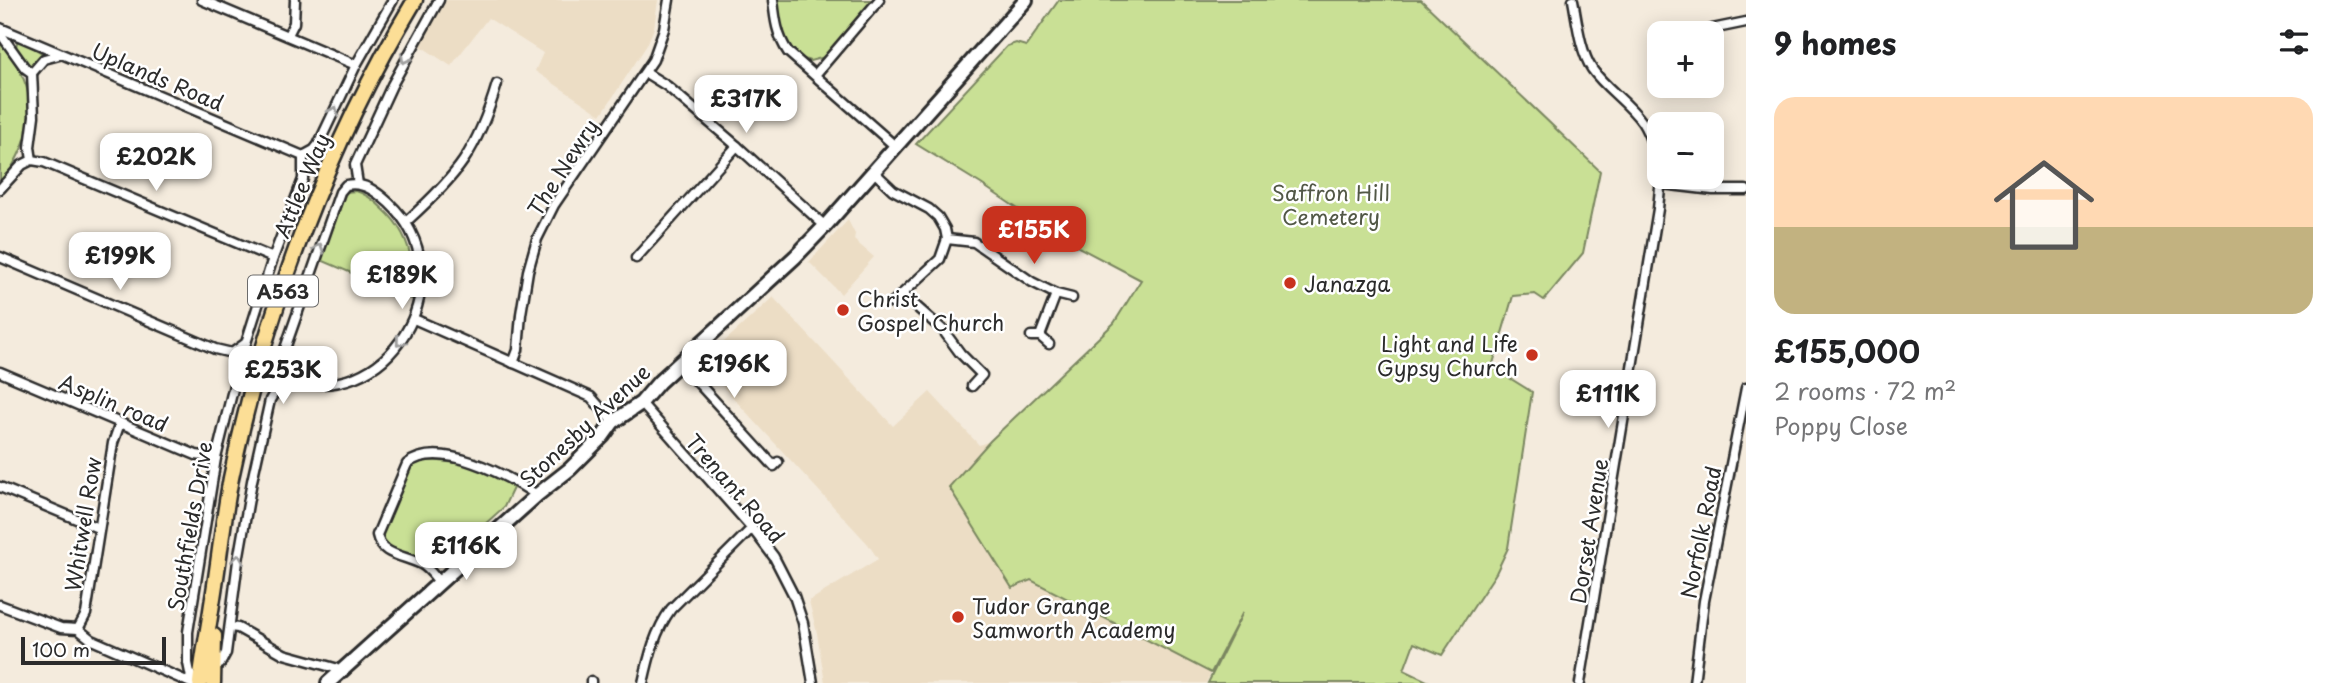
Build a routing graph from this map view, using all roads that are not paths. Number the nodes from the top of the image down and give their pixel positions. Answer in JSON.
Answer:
{"nodes":[{"id":1,"x":202,"y":0,"type":"edge"},
{"id":2,"x":295,"y":0,"type":"edge"},
{"id":3,"x":393,"y":0,"type":"edge"},
{"id":4,"x":415,"y":0,"type":"edge"},
{"id":5,"x":439,"y":0,"type":"edge"},
{"id":6,"x":669,"y":0,"type":"edge"},
{"id":7,"x":773,"y":0,"type":"edge"},
{"id":8,"x":879,"y":0,"type":"edge"},
{"id":9,"x":1026,"y":0,"type":"edge"},
{"id":10,"x":1573,"y":0,"type":"edge"},
{"id":11,"x":1746,"y":22,"type":"edge"},
{"id":12,"x":1724,"y":27,"type":"edge"},
{"id":13,"x":0,"y":31,"type":"edge"},
{"id":14,"x":288,"y":35,"type":"junction"},
{"id":15,"x":62,"y":55,"type":"junction"},
{"id":16,"x":356,"y":65,"type":"junction"},
{"id":17,"x":32,"y":73,"type":"junction"},
{"id":18,"x":646,"y":73,"type":"junction"},
{"id":19,"x":815,"y":75,"type":"junction"},
{"id":20,"x":497,"y":84,"type":"dead end"},
{"id":21,"x":1647,"y":131,"type":"edge"},
{"id":22,"x":737,"y":146,"type":"junction"},
{"id":23,"x":895,"y":146,"type":"junction"},
{"id":24,"x":303,"y":156,"type":"junction"},
{"id":25,"x":32,"y":160,"type":"junction"},
{"id":26,"x":873,"y":171,"type":"junction"},
{"id":27,"x":358,"y":184,"type":"junction"},
{"id":28,"x":0,"y":189,"type":"edge"},
{"id":29,"x":1661,"y":189,"type":"edge"},
{"id":30,"x":1707,"y":189,"type":"edge"},
{"id":31,"x":1746,"y":190,"type":"edge"},
{"id":32,"x":407,"y":221,"type":"junction"},
{"id":33,"x":825,"y":226,"type":"junction"},
{"id":34,"x":947,"y":239,"type":"junction"},
{"id":35,"x":0,"y":257,"type":"edge"},
{"id":36,"x":273,"y":258,"type":"junction"},
{"id":37,"x":636,"y":258,"type":"dead end"},
{"id":38,"x":902,"y":294,"type":"junction"},
{"id":39,"x":1056,"y":294,"type":"junction"},
{"id":40,"x":1072,"y":298,"type":"dead end"},
{"id":41,"x":892,"y":303,"type":"dead end"},
{"id":42,"x":414,"y":319,"type":"junction"},
{"id":43,"x":1049,"y":344,"type":"dead end"},
{"id":44,"x":232,"y":353,"type":"junction"},
{"id":45,"x":513,"y":363,"type":"junction"},
{"id":46,"x":680,"y":363,"type":"junction"},
{"id":47,"x":0,"y":372,"type":"edge"},
{"id":48,"x":284,"y":376,"type":"junction"},
{"id":49,"x":972,"y":386,"type":"dead end"},
{"id":50,"x":1746,"y":388,"type":"edge"},
{"id":51,"x":641,"y":403,"type":"junction"},
{"id":52,"x":613,"y":422,"type":"junction"},
{"id":53,"x":120,"y":423,"type":"junction"},
{"id":54,"x":1741,"y":432,"type":"edge"},
{"id":55,"x":216,"y":458,"type":"junction"},
{"id":56,"x":778,"y":462,"type":"dead end"},
{"id":57,"x":0,"y":487,"type":"edge"},
{"id":58,"x":537,"y":495,"type":"junction"},
{"id":59,"x":98,"y":528,"type":"junction"},
{"id":60,"x":752,"y":528,"type":"junction"},
{"id":61,"x":440,"y":583,"type":"junction"},
{"id":62,"x":213,"y":603,"type":"junction"},
{"id":63,"x":0,"y":605,"type":"edge"},
{"id":64,"x":230,"y":627,"type":"junction"},
{"id":65,"x":78,"y":629,"type":"junction"},
{"id":66,"x":214,"y":666,"type":"junction"},
{"id":67,"x":340,"y":672,"type":"junction"},
{"id":68,"x":192,"y":683,"type":"edge"},
{"id":69,"x":200,"y":683,"type":"edge"},
{"id":70,"x":213,"y":683,"type":"edge"},
{"id":71,"x":328,"y":683,"type":"edge"},
{"id":72,"x":643,"y":683,"type":"edge"},
{"id":73,"x":813,"y":683,"type":"edge"},
{"id":74,"x":1580,"y":683,"type":"edge"},
{"id":75,"x":1694,"y":683,"type":"edge"}],
"edges":[{"from":1,"to":14,"type":"street"},
{"from":2,"to":14,"type":"street"},
{"from":3,"to":16,"type":"street"},
{"from":4,"to":62,"type":"highway","name":"Attlee Way","number":"A563"},
{"from":5,"to":27,"type":"street","one_way":true},
{"from":6,"to":18,"type":"street","name":"The Newry"},
{"from":7,"to":19,"type":"street"},
{"from":8,"to":19,"type":"street"},
{"from":9,"to":23,"type":"main road","name":"Stonesby Avenue"},
{"from":10,"to":21,"type":"street"},
{"from":11,"to":12,"type":"street"},
{"from":13,"to":15,"type":"street","name":"Uplands Road"},
{"from":13,"to":17,"type":"street"},
{"from":14,"to":16,"type":"street"},
{"from":15,"to":17,"type":"street"},
{"from":15,"to":24,"type":"street","name":"Uplands Road"},
{"from":24,"to":16,"type":"street","one_way":true},
{"from":17,"to":25,"type":"street"},
{"from":18,"to":22,"type":"street"},
{"from":18,"to":45,"type":"street","name":"The Newry"},
{"from":19,"to":23,"type":"street"},
{"from":20,"to":32,"type":"street"},
{"from":22,"to":33,"type":"street"},
{"from":22,"to":37,"type":"street"},
{"from":23,"to":26,"type":"main road","name":"Stonesby Avenue"},
{"from":24,"to":36,"type":"street"},
{"from":25,"to":28,"type":"street"},
{"from":25,"to":36,"type":"street"},
{"from":26,"to":33,"type":"main road","name":"Stonesby Avenue"},
{"from":26,"to":34,"type":"street"},
{"from":27,"to":32,"type":"street"},
{"from":48,"to":27,"type":"street","one_way":true},
{"from":29,"to":74,"type":"street","name":"Dorset Avenue"},
{"from":30,"to":31,"type":"street"},
{"from":32,"to":42,"type":"street"},
{"from":33,"to":46,"type":"main road","name":"Stonesby Avenue"},
{"from":34,"to":38,"type":"street"},
{"from":34,"to":39,"type":"street"},
{"from":35,"to":44,"type":"street"},
{"from":36,"to":44,"type":"street"},
{"from":38,"to":41,"type":"street"},
{"from":38,"to":49,"type":"street"},
{"from":39,"to":40,"type":"street"},
{"from":39,"to":43,"type":"street"},
{"from":42,"to":45,"type":"street"},
{"from":42,"to":48,"type":"street","one_way":true},
{"from":44,"to":55,"type":"street","name":"Southfields Drive"},
{"from":45,"to":52,"type":"street"},
{"from":46,"to":51,"type":"main road","name":"Stonesby Avenue"},
{"from":46,"to":56,"type":"street"},
{"from":47,"to":53,"type":"street","name":"Asplin road"},
{"from":64,"to":48,"type":"street","one_way":true},
{"from":50,"to":54,"type":"street","name":"Norfolk Road"},
{"from":51,"to":52,"type":"main road","name":"Stonesby Avenue"},
{"from":51,"to":60,"type":"street","name":"Trenant Road"},
{"from":52,"to":58,"type":"main road","name":"Stonesby Avenue"},
{"from":53,"to":55,"type":"street","name":"Asplin road"},
{"from":53,"to":59,"type":"street","name":"Whitwell Row"},
{"from":54,"to":75,"type":"street","name":"Norfolk Road"},
{"from":55,"to":68,"type":"street","name":"Southfields Drive"},
{"from":57,"to":59,"type":"street"},
{"from":58,"to":61,"type":"main road","name":"Stonesby Avenue"},
{"from":58,"to":61,"type":"street"},
{"from":59,"to":65,"type":"street","name":"Whitwell Row"},
{"from":60,"to":72,"type":"street"},
{"from":60,"to":73,"type":"street","name":"Trenant Road"},
{"from":61,"to":67,"type":"main road","name":"Stonesby Avenue"},
{"from":62,"to":66,"type":"highway","name":"Attlee Way","number":"A563"},
{"from":62,"to":69,"type":"highway","name":"Attlee Way","number":"A563"},
{"from":63,"to":65,"type":"street"},
{"from":64,"to":66,"type":"street"},
{"from":64,"to":67,"type":"street"},
{"from":65,"to":68,"type":"street"},
{"from":66,"to":70,"type":"highway","name":"Attlee Way","number":"A563"},
{"from":67,"to":71,"type":"main road","name":"Stonesby Avenue"}]}
